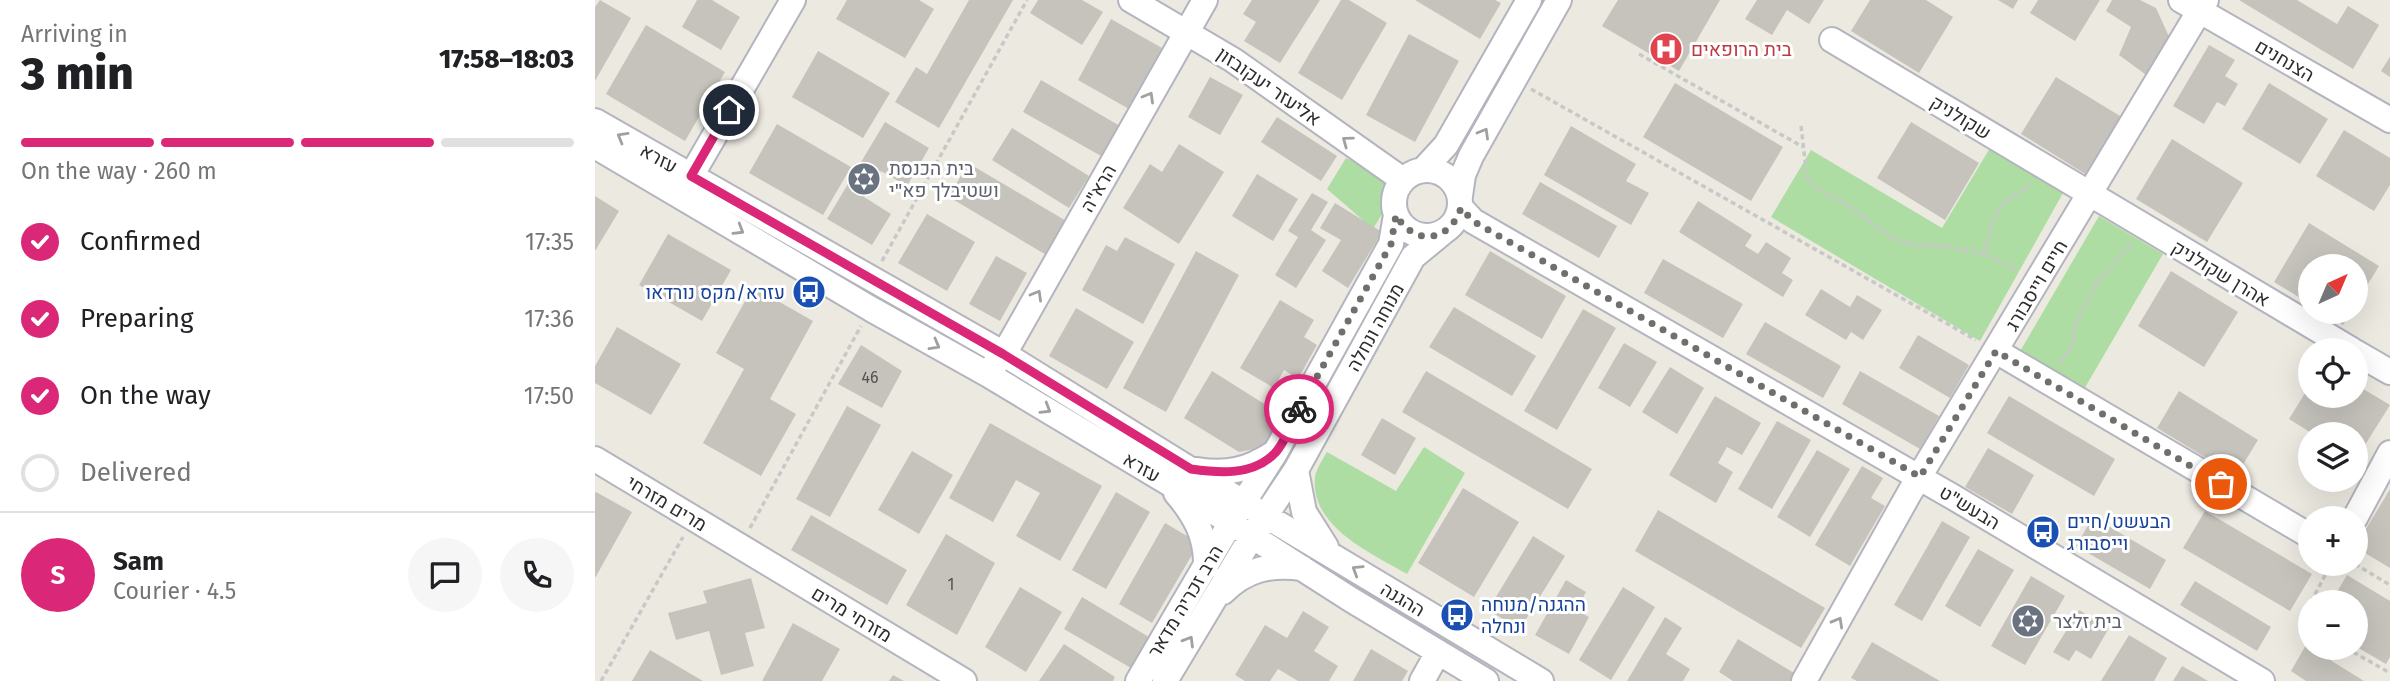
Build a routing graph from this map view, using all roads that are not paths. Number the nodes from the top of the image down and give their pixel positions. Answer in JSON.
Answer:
{"nodes":[{"id":1,"x":793,"y":0,"type":"edge"},
{"id":2,"x":1131,"y":0,"type":"edge"},
{"id":3,"x":1205,"y":0,"type":"edge"},
{"id":4,"x":1529,"y":0,"type":"edge"},
{"id":5,"x":1559,"y":0,"type":"edge"},
{"id":6,"x":2195,"y":4,"type":"edge"},
{"id":7,"x":1187,"y":31,"type":"junction"},
{"id":8,"x":1832,"y":40,"type":"dead end"},
{"id":9,"x":2390,"y":120,"type":"edge"},
{"id":10,"x":595,"y":121,"type":"edge"},
{"id":11,"x":595,"y":146,"type":"edge"},
{"id":12,"x":1413,"y":175,"type":"junction"},
{"id":13,"x":686,"y":186,"type":"junction"},
{"id":14,"x":2090,"y":195,"type":"junction"},
{"id":15,"x":1460,"y":202,"type":"junction"},
{"id":16,"x":1396,"y":215,"type":"junction"},
{"id":17,"x":1441,"y":234,"type":"junction"},
{"id":18,"x":2332,"y":338,"type":"edge"},
{"id":19,"x":1996,"y":351,"type":"junction"},
{"id":20,"x":1003,"y":354,"type":"junction"},
{"id":21,"x":2368,"y":359,"type":"edge"},
{"id":22,"x":2390,"y":372,"type":"edge"},
{"id":23,"x":987,"y":374,"type":"junction"},
{"id":24,"x":1275,"y":453,"type":"junction"},
{"id":25,"x":2390,"y":453,"type":"edge"},
{"id":26,"x":595,"y":459,"type":"edge"},
{"id":27,"x":1191,"y":469,"type":"junction"},
{"id":28,"x":1296,"y":470,"type":"junction"},
{"id":29,"x":1920,"y":477,"type":"junction"},
{"id":30,"x":1167,"y":482,"type":"junction"},
{"id":31,"x":2361,"y":506,"type":"edge"},
{"id":32,"x":1238,"y":512,"type":"junction"},
{"id":33,"x":1266,"y":515,"type":"junction"},
{"id":34,"x":2298,"y":529,"type":"edge"},
{"id":35,"x":1252,"y":536,"type":"junction"},
{"id":36,"x":740,"y":547,"type":"joint"},
{"id":37,"x":1330,"y":554,"type":"junction"},
{"id":38,"x":1206,"y":567,"type":"junction"},
{"id":39,"x":1302,"y":568,"type":"junction"},
{"id":40,"x":1213,"y":602,"type":"junction"},
{"id":41,"x":1437,"y":653,"type":"junction"},
{"id":42,"x":964,"y":681,"type":"edge"},
{"id":43,"x":1138,"y":681,"type":"edge"},
{"id":44,"x":1165,"y":681,"type":"edge"},
{"id":45,"x":1422,"y":681,"type":"edge"},
{"id":46,"x":1486,"y":681,"type":"edge"},
{"id":47,"x":1541,"y":681,"type":"edge"},
{"id":48,"x":1804,"y":681,"type":"edge"},
{"id":49,"x":2262,"y":681,"type":"edge"}],
"edges":[{"from":1,"to":13,"type":"street"},
{"from":2,"to":7,"type":"street","name":"אליעזר יעקובזון"},
{"from":3,"to":7,"type":"street","name":"הרא\"ה"},
{"from":4,"to":12,"type":"street"},
{"from":15,"to":5,"type":"street","one_way":true},
{"from":6,"to":9,"type":"street","name":"הצנחנים"},
{"from":6,"to":14,"type":"street","name":"חיים וייסבורג"},
{"from":12,"to":7,"type":"street","name":"אליעזר יעקובזון","one_way":true},
{"from":20,"to":7,"type":"street","name":"הרא\"ה","one_way":true},
{"from":8,"to":14,"type":"street","name":"שקולניק"},
{"from":13,"to":10,"type":"street","name":"עזרא","one_way":true},
{"from":11,"to":13,"type":"street","name":"עזרא"},
{"from":12,"to":15,"type":"street"},
{"from":12,"to":16,"type":"street"},
{"from":13,"to":20,"type":"street","name":"עזרא"},
{"from":13,"to":23,"type":"street","name":"עזרא","one_way":true},
{"from":14,"to":18,"type":"street","name":"אהרן שקולניק"},
{"from":14,"to":19,"type":"street","name":"חיים וייסבורג"},
{"from":15,"to":17,"type":"street"},
{"from":15,"to":29,"type":"street","name":"הבעש\"ט"},
{"from":16,"to":17,"type":"street"},
{"from":16,"to":24,"type":"street","name":"מנוחה ונחלה"},
{"from":17,"to":28,"type":"street","name":"מנוחה ונחלה"},
{"from":19,"to":29,"type":"street","name":"חיים וייסבורג"},
{"from":19,"to":34,"type":"street"},
{"from":20,"to":23,"type":"street","name":"הרא\"ה"},
{"from":20,"to":27,"type":"street","name":"עזרא"},
{"from":21,"to":22,"type":"street","name":"אהרן שקולניק"},
{"from":23,"to":30,"type":"street","name":"עזרא","one_way":true},
{"from":24,"to":27,"type":"street"},
{"from":24,"to":32,"type":"street","name":"מנוחה ונחלה"},
{"from":25,"to":31,"type":"street"},
{"from":26,"to":36,"type":"street","name":"מרים מזרחי"},
{"from":27,"to":32,"type":"street","name":"עזרא"},
{"from":28,"to":33,"type":"street","name":"מנוחה ונחלה"},
{"from":28,"to":37,"type":"street"},
{"from":48,"to":29,"type":"street","name":"חיים וייסבורג","one_way":true},
{"from":29,"to":49,"type":"street","name":"הבעש\"ט"},
{"from":30,"to":32,"type":"street","name":"עזרא"},
{"from":30,"to":38,"type":"street"},
{"from":32,"to":33,"type":"street","name":"עזרא"},
{"from":32,"to":35,"type":"street","name":"עזרא"},
{"from":32,"to":38,"type":"street","name":"הרב זכריה מדאר"},
{"from":33,"to":35,"type":"street","name":"מנוחה ונחלה"},
{"from":33,"to":37,"type":"street","name":"ההגנה"},
{"from":35,"to":39,"type":"street","name":"ההגנה"},
{"from":35,"to":40,"type":"street","name":"הרב זכריה מדאר"},
{"from":36,"to":42,"type":"street","name":"מזרחי מרים"},
{"from":47,"to":37,"type":"street","name":"ההגנה","one_way":true},
{"from":38,"to":43,"type":"street","name":"הרב זכריה מדאר"},
{"from":39,"to":40,"type":"street"},
{"from":39,"to":41,"type":"street","name":"ההגנה"},
{"from":44,"to":40,"type":"street","name":"הרב זכריה מדאר","one_way":true},
{"from":41,"to":45,"type":"street"},
{"from":41,"to":46,"type":"street","name":"ההגנה"}]}
